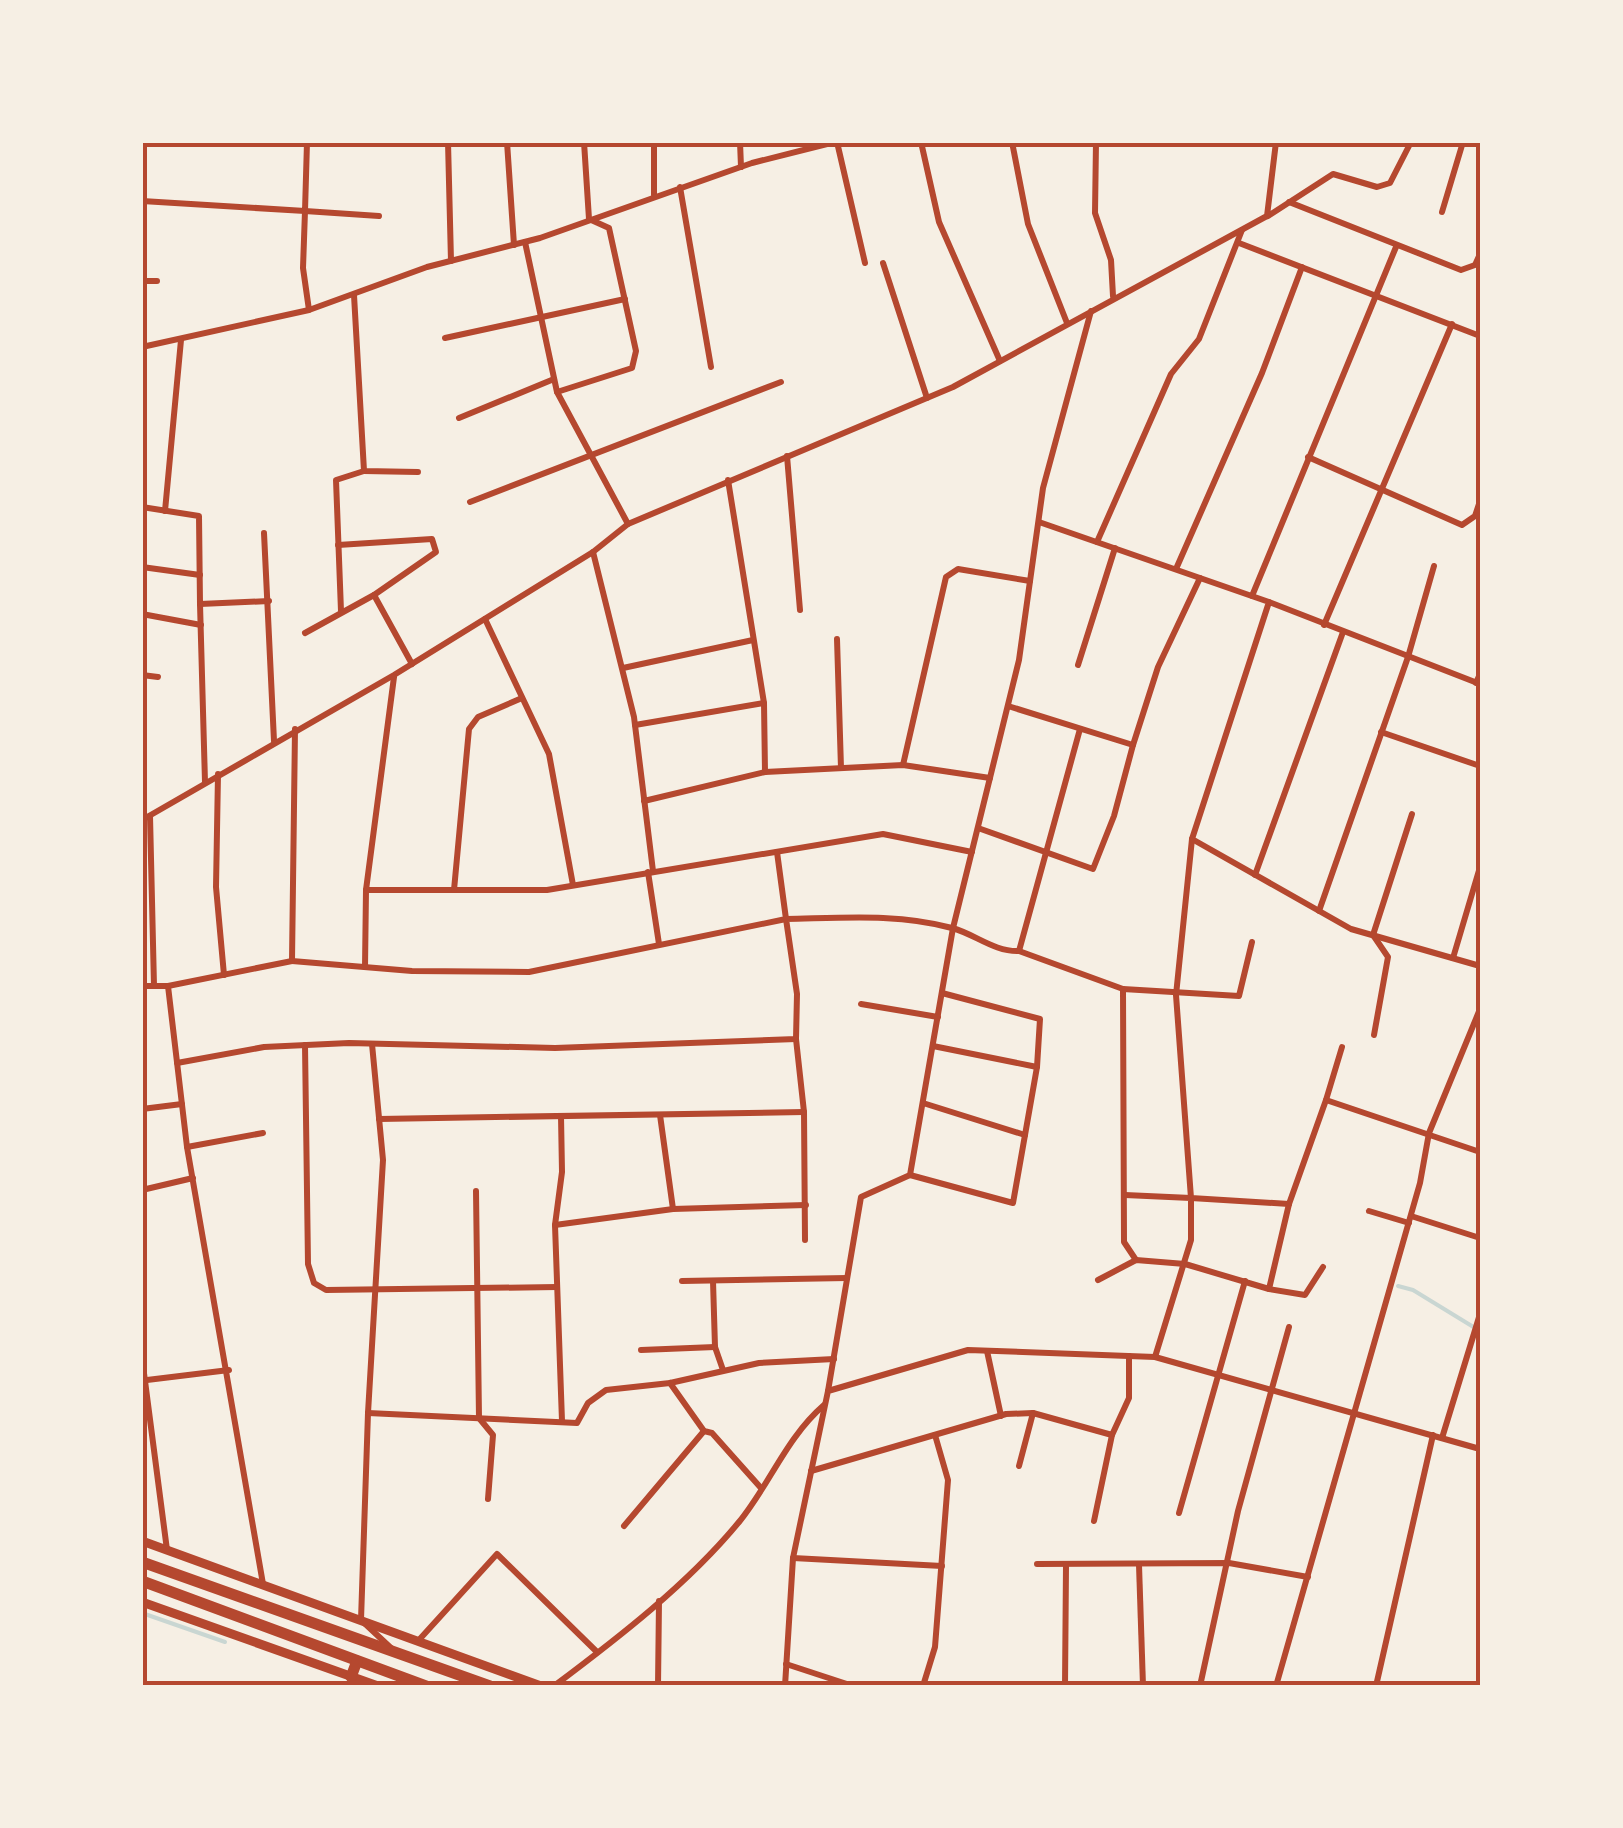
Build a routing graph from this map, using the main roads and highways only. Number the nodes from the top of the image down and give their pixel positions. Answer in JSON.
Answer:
{"nodes":[{"id":1,"x":142,"y":1562,"type":"edge"},
{"id":2,"x":142,"y":1581,"type":"edge"},
{"id":3,"x":357,"y":1661,"type":"junction"},
{"id":4,"x":351,"y":1677,"type":"road end"},
{"id":5,"x":426,"y":1686,"type":"edge"},
{"id":6,"x":490,"y":1686,"type":"edge"}],
"edges":[{"from":1,"to":6,"type":"highway"},
{"from":2,"to":3,"type":"highway"},
{"from":3,"to":4,"type":"highway"},
{"from":3,"to":5,"type":"highway"}]}
